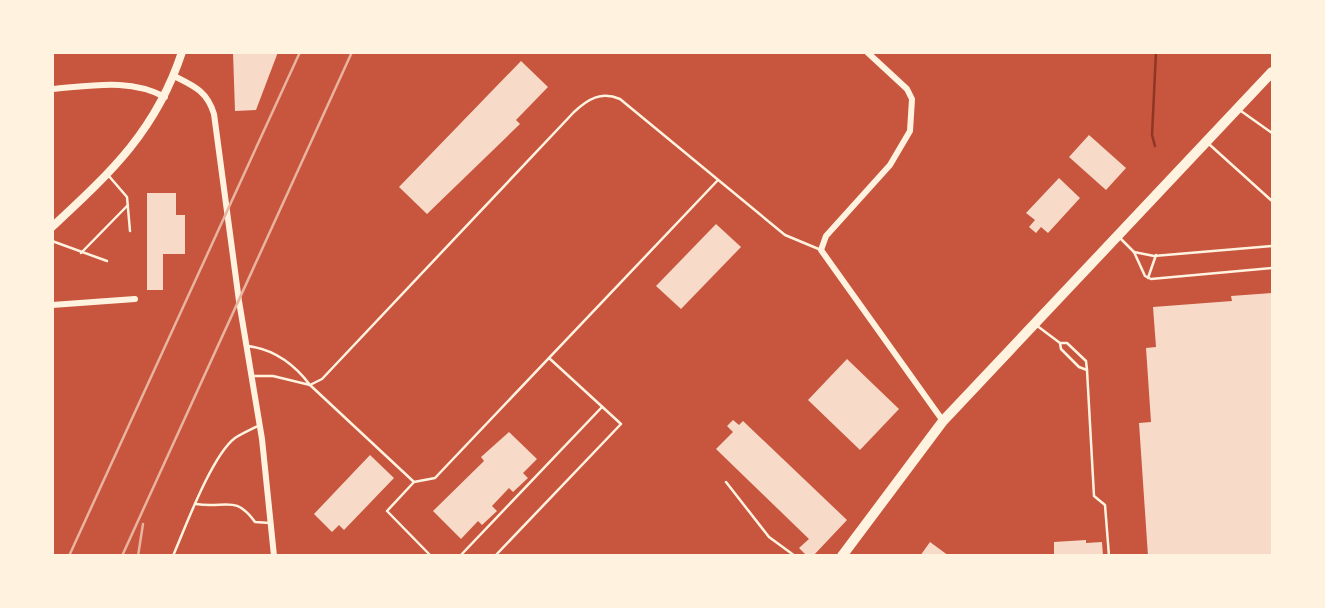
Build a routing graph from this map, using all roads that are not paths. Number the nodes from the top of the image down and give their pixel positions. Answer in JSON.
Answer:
{"nodes":[{"id":1,"x":182,"y":52,"type":"edge"},
{"id":2,"x":867,"y":52,"type":"edge"},
{"id":3,"x":1272,"y":72,"type":"edge"},
{"id":4,"x":174,"y":76,"type":"junction"},
{"id":5,"x":52,"y":89,"type":"edge"},
{"id":6,"x":166,"y":97,"type":"junction"},
{"id":7,"x":1236,"y":108,"type":"junction"},
{"id":8,"x":1272,"y":133,"type":"edge"},
{"id":9,"x":1205,"y":141,"type":"junction"},
{"id":10,"x":108,"y":175,"type":"junction"},
{"id":11,"x":718,"y":180,"type":"junction"},
{"id":12,"x":1272,"y":201,"type":"edge"},
{"id":13,"x":128,"y":205,"type":"junction"},
{"id":14,"x":52,"y":227,"type":"edge"},
{"id":15,"x":130,"y":231,"type":"dead end"},
{"id":16,"x":1116,"y":235,"type":"junction"},
{"id":17,"x":52,"y":241,"type":"edge"},
{"id":18,"x":1272,"y":246,"type":"edge"},
{"id":19,"x":821,"y":250,"type":"junction"},
{"id":20,"x":1134,"y":252,"type":"junction"},
{"id":21,"x":80,"y":253,"type":"junction"},
{"id":22,"x":1156,"y":256,"type":"junction"},
{"id":23,"x":107,"y":261,"type":"dead end"},
{"id":24,"x":1272,"y":268,"type":"edge"},
{"id":25,"x":1148,"y":278,"type":"junction"},
{"id":26,"x":135,"y":299,"type":"dead end"},
{"id":27,"x":52,"y":305,"type":"edge"},
{"id":28,"x":1033,"y":323,"type":"junction"},
{"id":29,"x":1060,"y":343,"type":"junction"},
{"id":30,"x":246,"y":346,"type":"junction"},
{"id":31,"x":549,"y":358,"type":"junction"},
{"id":32,"x":1087,"y":370,"type":"junction"},
{"id":33,"x":251,"y":376,"type":"junction"},
{"id":34,"x":310,"y":385,"type":"junction"},
{"id":35,"x":602,"y":407,"type":"junction"},
{"id":36,"x":943,"y":421,"type":"junction"},
{"id":37,"x":260,"y":425,"type":"junction"},
{"id":38,"x":414,"y":482,"type":"junction"},
{"id":39,"x":726,"y":482,"type":"dead end"},
{"id":40,"x":196,"y":504,"type":"junction"},
{"id":41,"x":270,"y":523,"type":"junction"},
{"id":42,"x":173,"y":555,"type":"edge"},
{"id":43,"x":274,"y":555,"type":"edge"},
{"id":44,"x":431,"y":555,"type":"edge"},
{"id":45,"x":460,"y":555,"type":"edge"},
{"id":46,"x":495,"y":555,"type":"edge"},
{"id":47,"x":795,"y":555,"type":"edge"},
{"id":48,"x":842,"y":555,"type":"edge"},
{"id":49,"x":1110,"y":555,"type":"edge"}],
"edges":[{"from":1,"to":4,"type":"main road"},
{"from":2,"to":19,"type":"street"},
{"from":3,"to":7,"type":"main road"},
{"from":4,"to":6,"type":"main road"},
{"from":4,"to":30,"type":"street"},
{"from":5,"to":6,"type":"street"},
{"from":6,"to":10,"type":"main road"},
{"from":7,"to":8,"type":"lane"},
{"from":7,"to":9,"type":"main road"},
{"from":9,"to":12,"type":"lane"},
{"from":9,"to":16,"type":"main road"},
{"from":10,"to":13,"type":"lane"},
{"from":10,"to":14,"type":"main road"},
{"from":11,"to":19,"type":"lane"},
{"from":11,"to":31,"type":"lane"},
{"from":11,"to":34,"type":"lane"},
{"from":13,"to":15,"type":"lane"},
{"from":13,"to":21,"type":"lane"},
{"from":16,"to":20,"type":"lane"},
{"from":16,"to":28,"type":"main road"},
{"from":17,"to":21,"type":"lane"},
{"from":18,"to":22,"type":"lane"},
{"from":19,"to":36,"type":"street"},
{"from":20,"to":22,"type":"lane"},
{"from":20,"to":25,"type":"lane"},
{"from":21,"to":23,"type":"lane"},
{"from":22,"to":25,"type":"lane"},
{"from":24,"to":25,"type":"lane"},
{"from":26,"to":27,"type":"street"},
{"from":28,"to":29,"type":"lane"},
{"from":28,"to":36,"type":"main road"},
{"from":29,"to":32,"type":"lane"},
{"from":29,"to":32,"type":"lane"},
{"from":30,"to":33,"type":"street"},
{"from":30,"to":34,"type":"lane"},
{"from":31,"to":35,"type":"lane"},
{"from":31,"to":38,"type":"lane"},
{"from":32,"to":49,"type":"lane"},
{"from":33,"to":34,"type":"lane"},
{"from":33,"to":37,"type":"street"},
{"from":34,"to":38,"type":"lane"},
{"from":35,"to":45,"type":"lane"},
{"from":35,"to":46,"type":"lane"},
{"from":36,"to":48,"type":"main road"},
{"from":37,"to":40,"type":"lane"},
{"from":37,"to":41,"type":"street"},
{"from":38,"to":44,"type":"lane"},
{"from":39,"to":47,"type":"lane"},
{"from":40,"to":41,"type":"lane"},
{"from":40,"to":42,"type":"lane"},
{"from":41,"to":43,"type":"street"}]}
